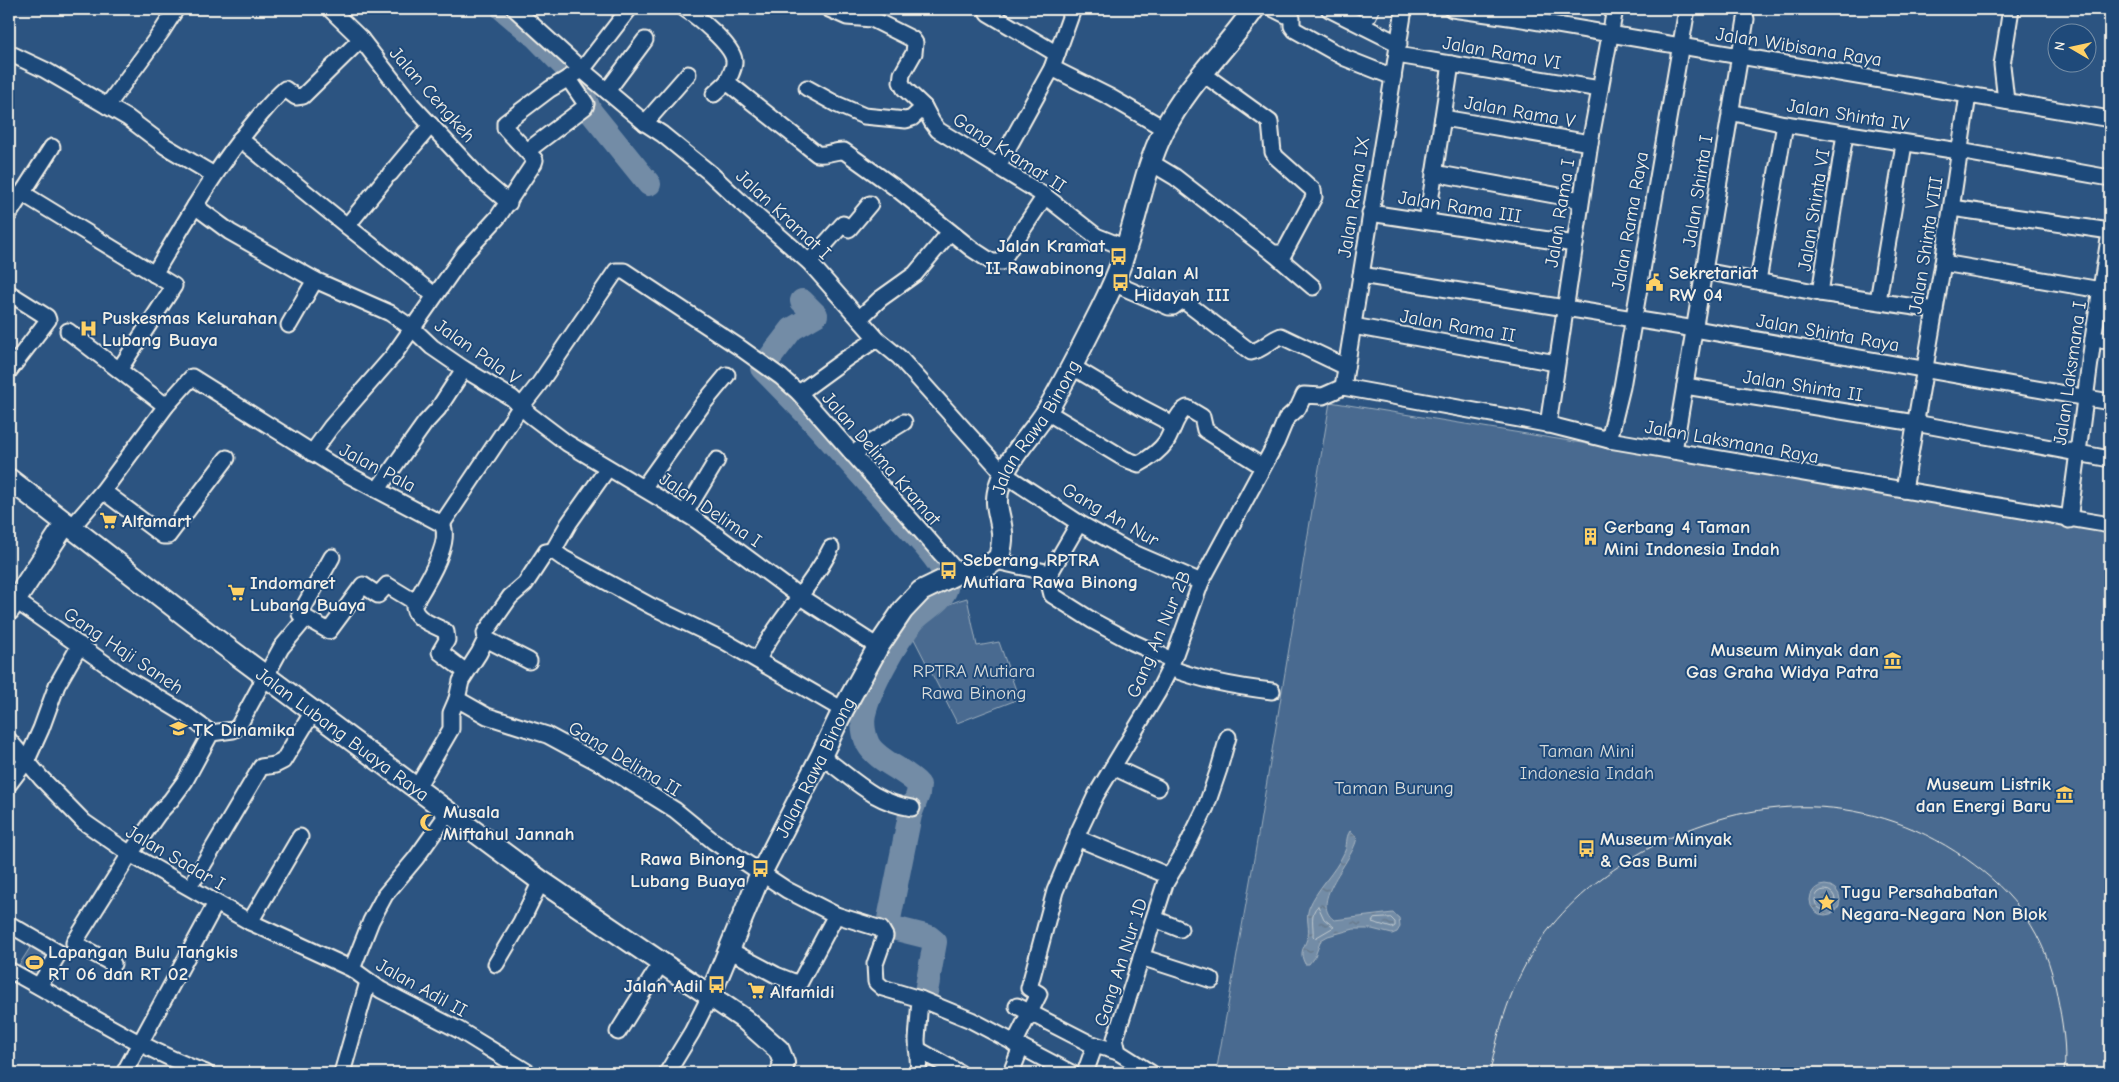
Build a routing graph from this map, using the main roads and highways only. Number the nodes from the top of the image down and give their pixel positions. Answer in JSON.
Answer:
{"nodes":[{"id":1,"x":1254,"y":9,"type":"edge"},
{"id":2,"x":9,"y":479,"type":"edge"},
{"id":3,"x":68,"y":525,"type":"junction"},
{"id":4,"x":12,"y":605,"type":"edge"},
{"id":5,"x":710,"y":996,"type":"junction"},
{"id":6,"x":781,"y":1073,"type":"edge"}],
"edges":[{"from":1,"to":5,"type":"main road","name":"Jalan Rawa Binong"},
{"from":2,"to":3,"type":"main road","name":"Jalan Lubang Buaya Raya"},
{"from":3,"to":4,"type":"main road"},
{"from":3,"to":5,"type":"main road","name":"Jalan Lubang Buaya Raya"},
{"from":5,"to":6,"type":"main road","name":"Jalan Lubang Buaya Raya"}]}
